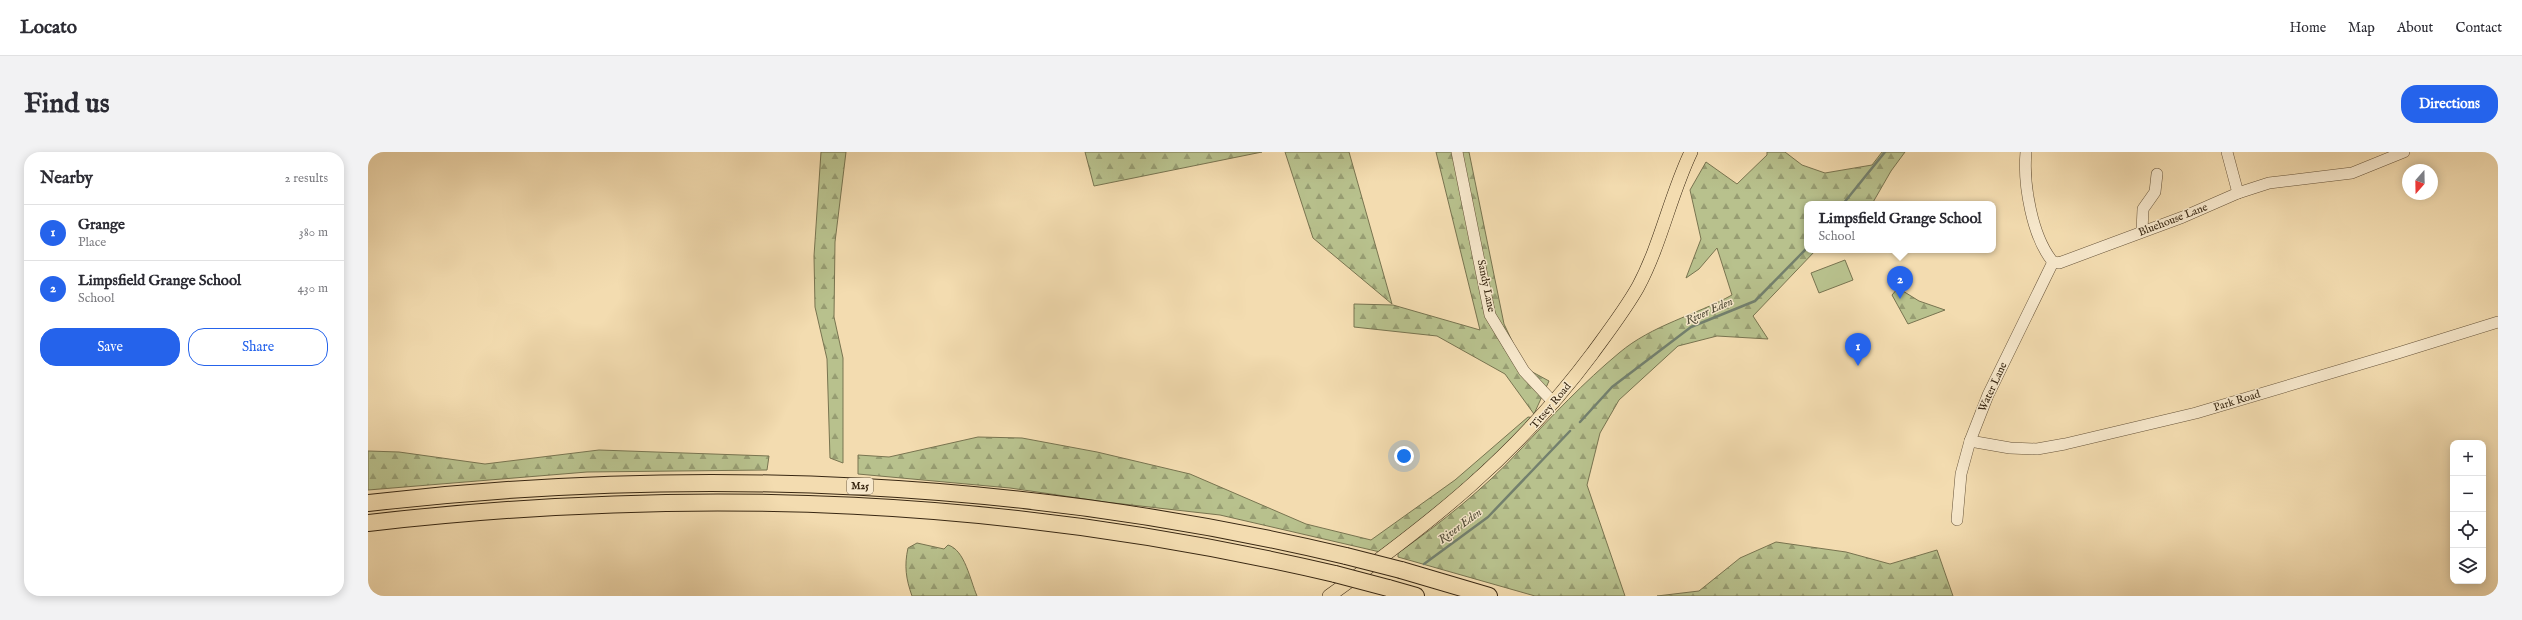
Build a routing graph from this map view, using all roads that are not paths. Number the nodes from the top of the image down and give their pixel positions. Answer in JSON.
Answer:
{"nodes":[{"id":1,"x":1456,"y":152,"type":"edge"},
{"id":2,"x":1691,"y":152,"type":"edge"},
{"id":3,"x":2026,"y":152,"type":"edge"},
{"id":4,"x":2228,"y":152,"type":"edge"},
{"id":5,"x":2404,"y":152,"type":"edge"},
{"id":6,"x":2157,"y":174,"type":"dead end"},
{"id":7,"x":2238,"y":193,"type":"junction"},
{"id":8,"x":2142,"y":231,"type":"junction"},
{"id":9,"x":2053,"y":262,"type":"junction"},
{"id":10,"x":2498,"y":322,"type":"edge"},
{"id":11,"x":1554,"y":403,"type":"junction"},
{"id":12,"x":1970,"y":441,"type":"junction"},
{"id":13,"x":368,"y":503,"type":"edge"},
{"id":14,"x":1957,"y":520,"type":"dead end"},
{"id":15,"x":368,"y":523,"type":"edge"},
{"id":16,"x":1329,"y":596,"type":"edge"},
{"id":17,"x":1416,"y":596,"type":"edge"},
{"id":18,"x":1489,"y":596,"type":"edge"}],
"edges":[{"from":1,"to":11,"type":"street","name":"Sandy Lane"},
{"from":2,"to":11,"type":"main road","name":"Titsey Road"},
{"from":3,"to":9,"type":"street"},
{"from":4,"to":7,"type":"street"},
{"from":5,"to":7,"type":"street","name":"Bluehouse Lane"},
{"from":6,"to":8,"type":"street"},
{"from":7,"to":8,"type":"street","name":"Bluehouse Lane"},
{"from":8,"to":9,"type":"street","name":"Bluehouse Lane"},
{"from":9,"to":12,"type":"street","name":"Water Lane"},
{"from":10,"to":12,"type":"street","name":"Park Road"},
{"from":11,"to":16,"type":"main road","name":"Titsey Road"},
{"from":12,"to":14,"type":"street","name":"Water Lane"},
{"from":13,"to":18,"type":"highway","number":"M25","bridge":true},
{"from":15,"to":17,"type":"highway","number":"M25","bridge":true}]}
